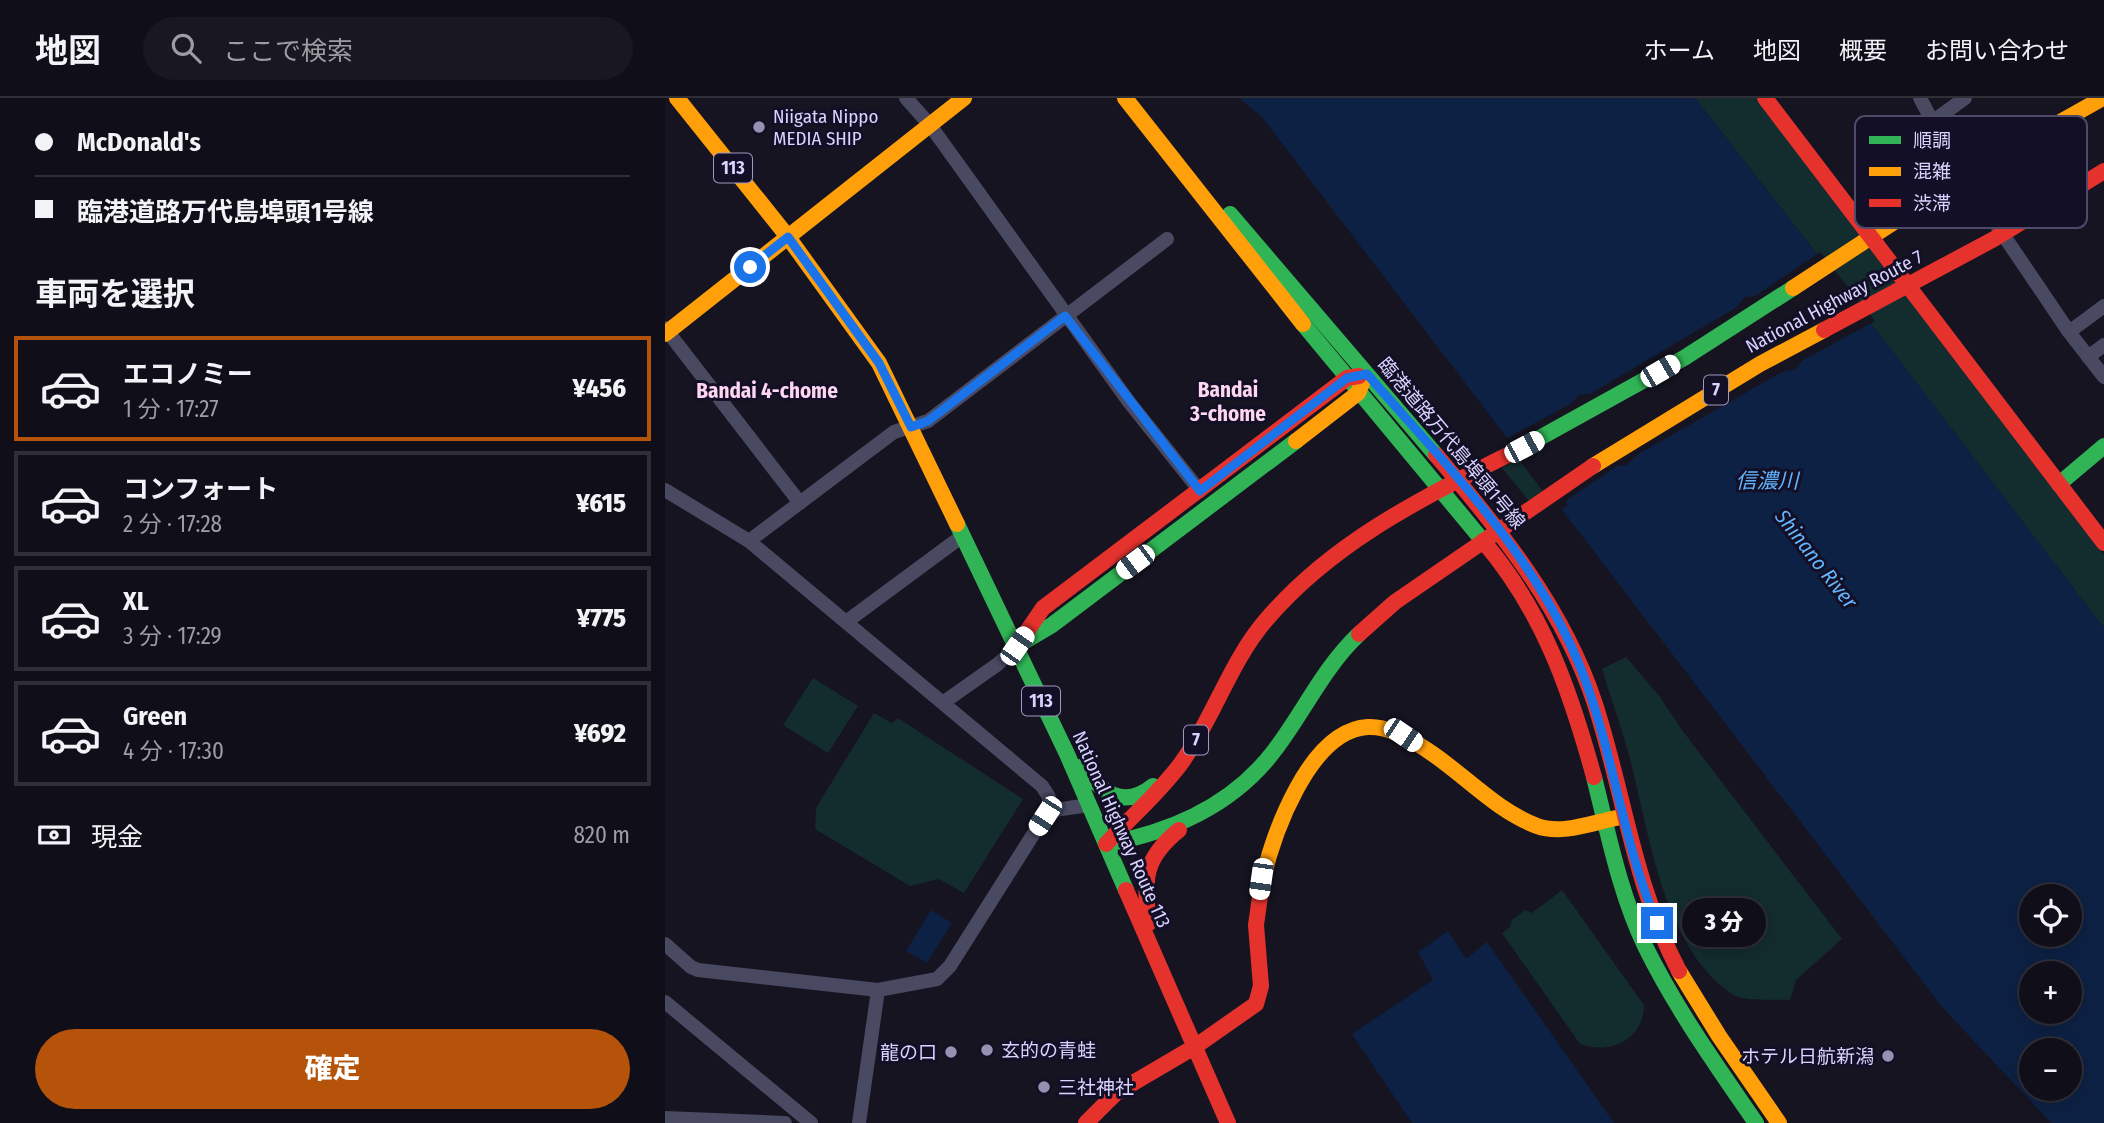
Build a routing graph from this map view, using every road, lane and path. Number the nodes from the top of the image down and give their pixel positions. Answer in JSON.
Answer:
{"nodes":[{"id":1,"x":677,"y":98,"type":"edge"},
{"id":2,"x":906,"y":98,"type":"edge"},
{"id":3,"x":964,"y":98,"type":"edge"},
{"id":4,"x":1125,"y":98,"type":"edge"},
{"id":5,"x":1765,"y":98,"type":"edge"},
{"id":6,"x":1920,"y":98,"type":"edge"},
{"id":7,"x":1965,"y":98,"type":"edge"},
{"id":8,"x":2103,"y":98,"type":"edge"},
{"id":9,"x":1930,"y":116,"type":"edge"},
{"id":10,"x":1941,"y":116,"type":"edge"},
{"id":11,"x":2071,"y":116,"type":"edge"},
{"id":12,"x":930,"y":125,"type":"junction"},
{"id":13,"x":1185,"y":170,"type":"junction"},
{"id":14,"x":2104,"y":171,"type":"edge"},
{"id":15,"x":2087,"y":182,"type":"edge"},
{"id":16,"x":1855,"y":216,"type":"edge"},
{"id":17,"x":1864,"y":228,"type":"edge"},
{"id":18,"x":1883,"y":228,"type":"edge"},
{"id":19,"x":1999,"y":228,"type":"edge"},
{"id":20,"x":2012,"y":228,"type":"edge"},
{"id":21,"x":788,"y":237,"type":"junction"},
{"id":22,"x":1167,"y":239,"type":"dead end"},
{"id":23,"x":2104,"y":306,"type":"edge"},
{"id":24,"x":1065,"y":316,"type":"junction"},
{"id":25,"x":666,"y":331,"type":"edge"},
{"id":26,"x":2069,"y":332,"type":"junction"},
{"id":27,"x":2104,"y":345,"type":"edge"},
{"id":28,"x":2088,"y":357,"type":"junction"},
{"id":29,"x":1367,"y":374,"type":"junction"},
{"id":30,"x":2104,"y":377,"type":"edge"},
{"id":31,"x":1347,"y":378,"type":"junction"},
{"id":32,"x":1358,"y":393,"type":"junction"},
{"id":33,"x":911,"y":427,"type":"junction"},
{"id":34,"x":2104,"y":446,"type":"edge"},
{"id":35,"x":2059,"y":484,"type":"junction"},
{"id":36,"x":665,"y":490,"type":"edge"},
{"id":37,"x":1200,"y":491,"type":"junction"},
{"id":38,"x":800,"y":503,"type":"junction"},
{"id":39,"x":961,"y":537,"type":"junction"},
{"id":40,"x":749,"y":541,"type":"junction"},
{"id":41,"x":2104,"y":543,"type":"edge"},
{"id":42,"x":846,"y":622,"type":"junction"},
{"id":43,"x":1017,"y":646,"type":"junction"},
{"id":44,"x":944,"y":702,"type":"junction"},
{"id":45,"x":1067,"y":754,"type":"junction"},
{"id":46,"x":1182,"y":762,"type":"junction"},
{"id":47,"x":1217,"y":804,"type":"junction"},
{"id":48,"x":1089,"y":805,"type":"junction"},
{"id":49,"x":1048,"y":811,"type":"junction"},
{"id":50,"x":1624,"y":817,"type":"junction"},
{"id":51,"x":1605,"y":820,"type":"junction"},
{"id":52,"x":1106,"y":844,"type":"junction"},
{"id":53,"x":665,"y":944,"type":"edge"},
{"id":54,"x":1151,"y":946,"type":"junction"},
{"id":55,"x":878,"y":990,"type":"junction"},
{"id":56,"x":665,"y":1002,"type":"edge"},
{"id":57,"x":1196,"y":1046,"type":"junction"},
{"id":58,"x":665,"y":1118,"type":"edge"},
{"id":59,"x":682,"y":1121,"type":"edge"},
{"id":60,"x":719,"y":1122,"type":"edge"},
{"id":61,"x":766,"y":1122,"type":"edge"},
{"id":62,"x":785,"y":1123,"type":"edge"},
{"id":63,"x":811,"y":1123,"type":"edge"},
{"id":64,"x":859,"y":1123,"type":"edge"},
{"id":65,"x":1086,"y":1123,"type":"edge"},
{"id":66,"x":1228,"y":1123,"type":"edge"},
{"id":67,"x":1756,"y":1123,"type":"edge"},
{"id":68,"x":1779,"y":1123,"type":"edge"}],
"edges":[{"from":1,"to":21,"type":"main road","name":"National Highway Route 113","number":"113"},
{"from":2,"to":12,"type":"street"},
{"from":3,"to":12,"type":"main road"},
{"from":4,"to":13,"type":"main road","name":"臨港道路万代島埠頭1号線"},
{"from":5,"to":16,"type":"main road"},
{"from":6,"to":9,"type":"street"},
{"from":7,"to":10,"type":"street"},
{"from":8,"to":11,"type":"main road","name":"National Highway Route 7","number":"7"},
{"from":12,"to":21,"type":"main road"},
{"from":12,"to":24,"type":"street"},
{"from":13,"to":29,"type":"main road","name":"臨港道路万代島埠頭1号線"},
{"from":13,"to":31,"type":"main road","name":"臨港道路万代島埠頭1号線"},
{"from":14,"to":15,"type":"main road","name":"National Highway Route 7","number":"7"},
{"from":17,"to":35,"type":"main road"},
{"from":18,"to":46,"type":"main road","name":"National Highway Route 7","number":"7"},
{"from":19,"to":26,"type":"street"},
{"from":20,"to":47,"type":"main road","name":"National Highway Route 7","number":"7"},
{"from":21,"to":25,"type":"main road"},
{"from":21,"to":33,"type":"main road","name":"National Highway Route 113","number":"113"},
{"from":22,"to":24,"type":"street"},
{"from":23,"to":26,"type":"street"},
{"from":24,"to":33,"type":"street"},
{"from":24,"to":37,"type":"street"},
{"from":25,"to":38,"type":"street"},
{"from":26,"to":28,"type":"street"},
{"from":27,"to":28,"type":"street"},
{"from":28,"to":30,"type":"street"},
{"from":29,"to":31,"type":"main road"},
{"from":29,"to":32,"type":"main road"},
{"from":29,"to":50,"type":"main road","name":"臨港道路万代島埠頭1号線"},
{"from":31,"to":32,"type":"main road","name":"臨港道路万代島埠頭1号線"},
{"from":31,"to":37,"type":"main road"},
{"from":32,"to":43,"type":"main road"},
{"from":32,"to":51,"type":"main road","name":"臨港道路万代島埠頭1号線"},
{"from":33,"to":38,"type":"street"},
{"from":33,"to":39,"type":"main road","name":"National Highway Route 113","number":"113"},
{"from":34,"to":35,"type":"main road"},
{"from":35,"to":41,"type":"main road"},
{"from":36,"to":40,"type":"street"},
{"from":37,"to":43,"type":"main road"},
{"from":38,"to":40,"type":"street"},
{"from":39,"to":42,"type":"street"},
{"from":39,"to":43,"type":"main road","name":"National Highway Route 113","number":"113"},
{"from":40,"to":42,"type":"street"},
{"from":42,"to":44,"type":"street"},
{"from":43,"to":44,"type":"street"},
{"from":43,"to":45,"type":"main road","name":"National Highway Route 113","number":"113"},
{"from":44,"to":49,"type":"street"},
{"from":45,"to":46,"type":"main road"},
{"from":45,"to":48,"type":"main road","name":"National Highway Route 113","number":"113"},
{"from":46,"to":52,"type":"main road","name":"National Highway Route 7","number":"7"},
{"from":47,"to":52,"type":"main road","name":"National Highway Route 7","number":"7"},
{"from":47,"to":54,"type":"main road"},
{"from":48,"to":49,"type":"street"},
{"from":48,"to":52,"type":"main road","name":"National Highway Route 113","number":"113"},
{"from":49,"to":55,"type":"street"},
{"from":50,"to":51,"type":"main road"},
{"from":50,"to":68,"type":"main road","name":"臨港道路万代島埠頭1号線"},
{"from":51,"to":57,"type":"main road"},
{"from":51,"to":67,"type":"main road","name":"臨港道路万代島埠頭1号線"},
{"from":52,"to":54,"type":"main road","name":"National Highway Route 113","number":"113"},
{"from":53,"to":55,"type":"street"},
{"from":54,"to":57,"type":"main road","name":"National Highway Route 113","number":"113"},
{"from":55,"to":64,"type":"street"},
{"from":56,"to":63,"type":"street"},
{"from":57,"to":65,"type":"main road"},
{"from":57,"to":66,"type":"main road","name":"National Highway Route 113","number":"113"},
{"from":58,"to":59,"type":"street"},
{"from":59,"to":60,"type":"street"},
{"from":60,"to":61,"type":"street"},
{"from":61,"to":62,"type":"street"}]}
